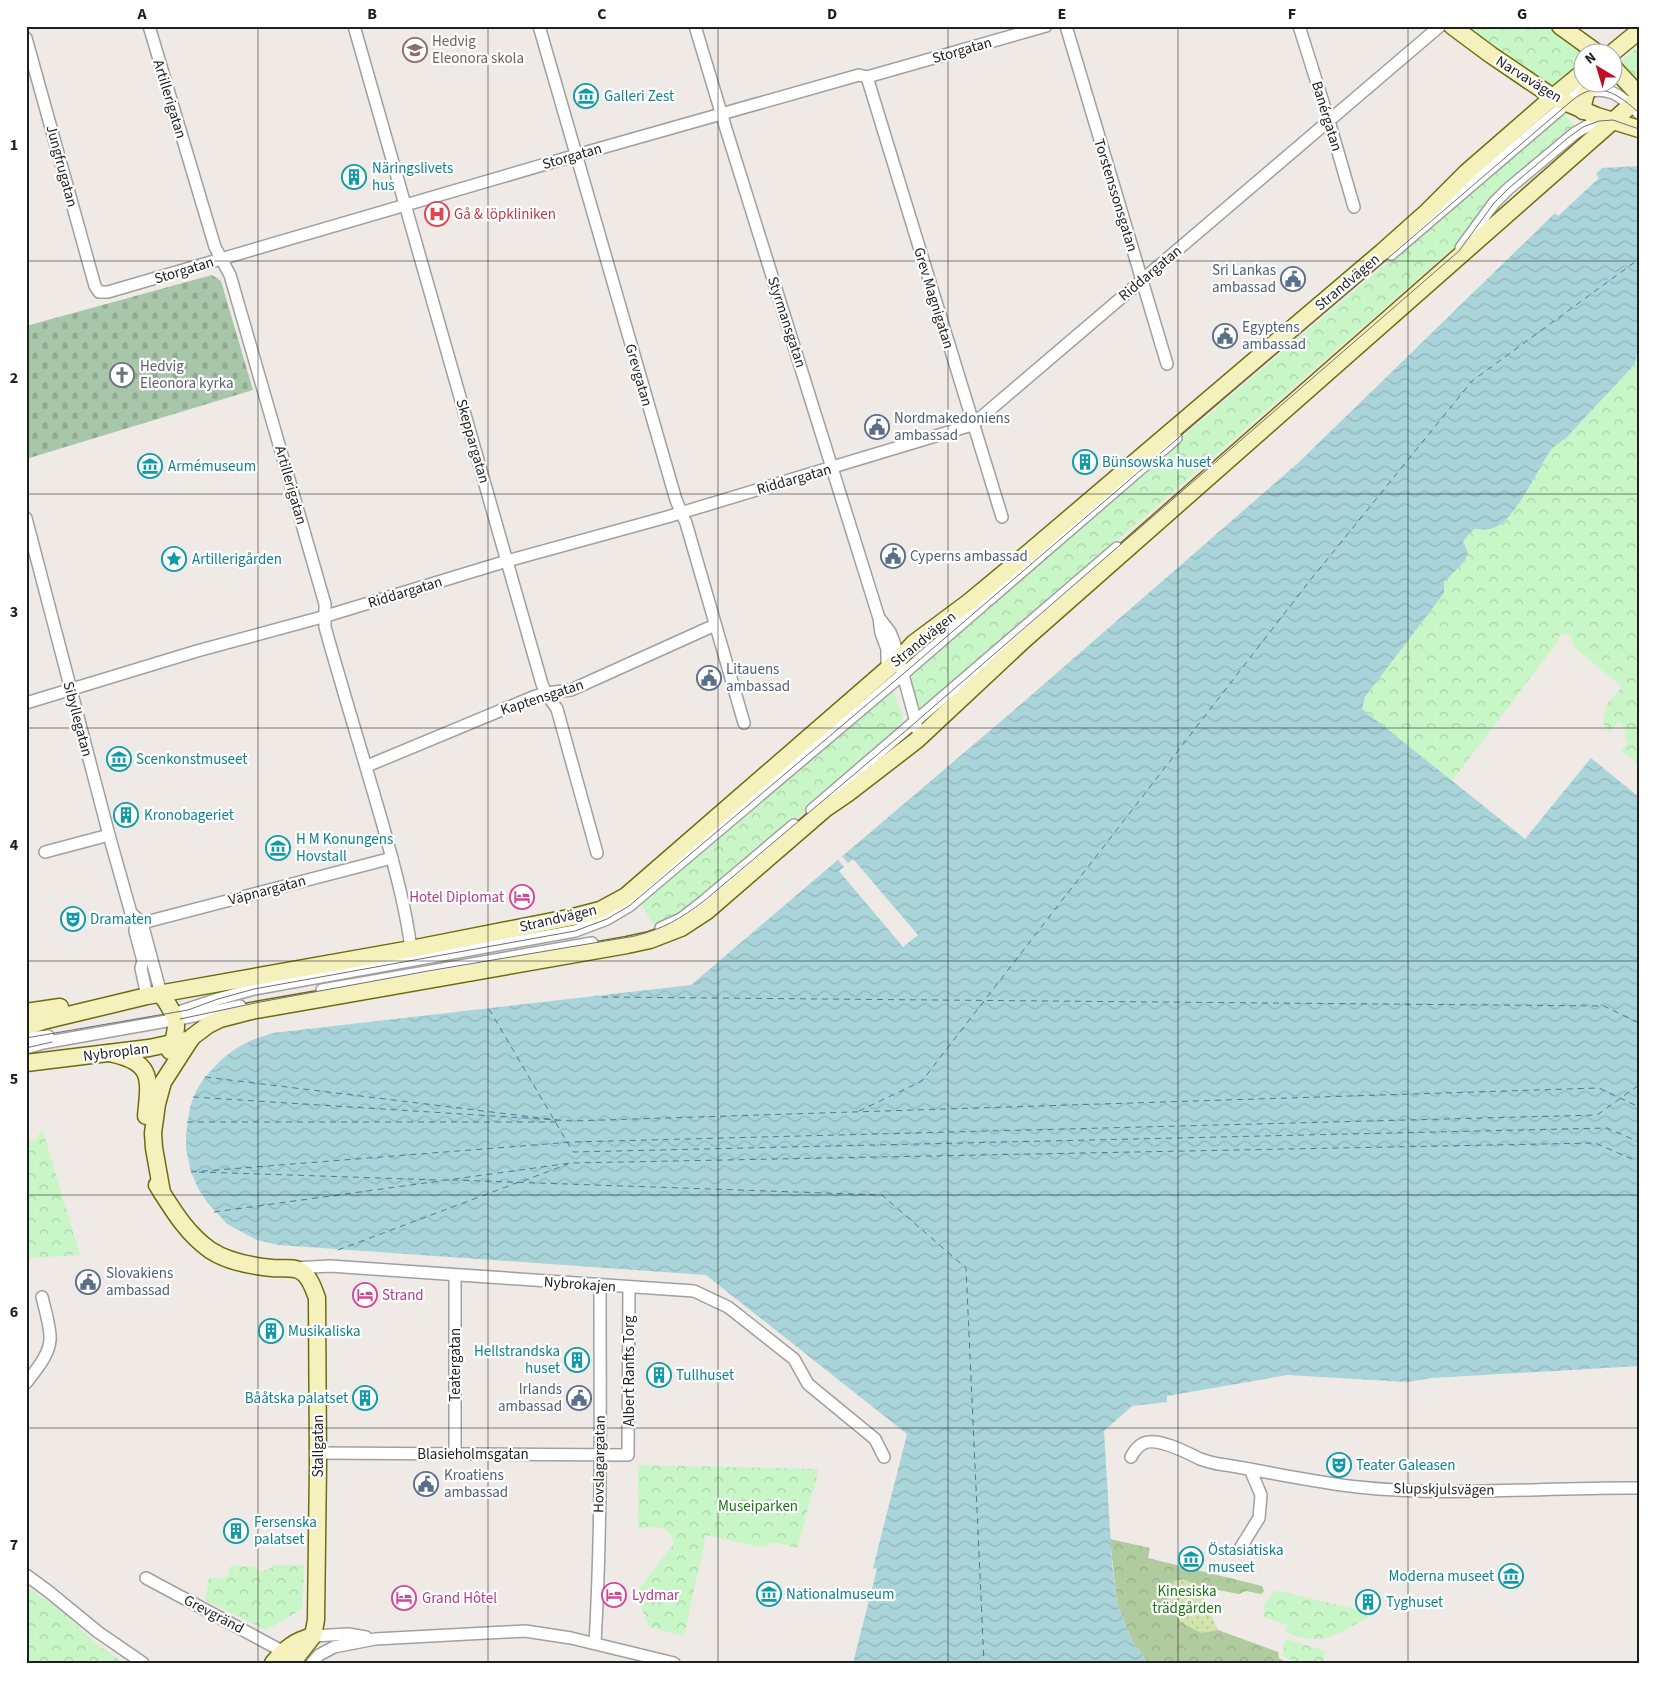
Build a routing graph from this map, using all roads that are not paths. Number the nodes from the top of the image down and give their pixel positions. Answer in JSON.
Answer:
{"nodes":[{"id":1,"x":149,"y":26,"type":"edge"},
{"id":2,"x":354,"y":26,"type":"edge"},
{"id":3,"x":539,"y":26,"type":"edge"},
{"id":4,"x":695,"y":26,"type":"edge"},
{"id":5,"x":1046,"y":26,"type":"edge"},
{"id":6,"x":1066,"y":26,"type":"edge"},
{"id":7,"x":1300,"y":26,"type":"edge"},
{"id":8,"x":1440,"y":26,"type":"edge"},
{"id":9,"x":1452,"y":26,"type":"edge"},
{"id":10,"x":1560,"y":26,"type":"edge"},
{"id":11,"x":1639,"y":31,"type":"edge"},
{"id":12,"x":26,"y":38,"type":"edge"},
{"id":13,"x":1582,"y":42,"type":"edge"},
{"id":14,"x":1622,"y":45,"type":"edge"},
{"id":15,"x":867,"y":78,"type":"junction"},
{"id":16,"x":1622,"y":81,"type":"edge"},
{"id":17,"x":1579,"y":94,"type":"edge"},
{"id":18,"x":1637,"y":103,"type":"edge"},
{"id":19,"x":721,"y":114,"type":"junction"},
{"id":20,"x":1613,"y":120,"type":"junction"},
{"id":21,"x":1329,"y":121,"type":"junction"},
{"id":22,"x":1639,"y":130,"type":"edge"},
{"id":23,"x":576,"y":155,"type":"junction"},
{"id":24,"x":405,"y":206,"type":"junction"},
{"id":25,"x":1354,"y":207,"type":"dead end"},
{"id":26,"x":221,"y":259,"type":"junction"},
{"id":27,"x":1142,"y":280,"type":"junction"},
{"id":28,"x":100,"y":292,"type":"joint"},
{"id":29,"x":1167,"y":364,"type":"dead end"},
{"id":30,"x":972,"y":425,"type":"junction"},
{"id":31,"x":832,"y":468,"type":"junction"},
{"id":32,"x":681,"y":512,"type":"junction"},
{"id":33,"x":1002,"y":517,"type":"dead end"},
{"id":34,"x":26,"y":518,"type":"edge"},
{"id":35,"x":507,"y":561,"type":"junction"},
{"id":36,"x":326,"y":616,"type":"junction"},
{"id":37,"x":715,"y":625,"type":"junction"},
{"id":38,"x":896,"y":667,"type":"junction"},
{"id":39,"x":70,"y":690,"type":"junction"},
{"id":40,"x":546,"y":693,"type":"junction"},
{"id":41,"x":26,"y":703,"type":"edge"},
{"id":42,"x":916,"y":722,"type":"junction"},
{"id":43,"x":744,"y":723,"type":"dead end"},
{"id":44,"x":366,"y":766,"type":"junction"},
{"id":45,"x":825,"y":809,"type":"junction"},
{"id":46,"x":109,"y":835,"type":"junction"},
{"id":47,"x":45,"y":852,"type":"dead end"},
{"id":48,"x":597,"y":853,"type":"dead end"},
{"id":49,"x":392,"y":858,"type":"junction"},
{"id":50,"x":139,"y":921,"type":"junction"},
{"id":51,"x":411,"y":949,"type":"junction"},
{"id":52,"x":154,"y":995,"type":"junction"},
{"id":53,"x":26,"y":1012,"type":"edge"},
{"id":54,"x":175,"y":1016,"type":"junction"},
{"id":55,"x":26,"y":1027,"type":"edge"},
{"id":56,"x":26,"y":1038,"type":"edge"},
{"id":57,"x":190,"y":1039,"type":"junction"},
{"id":58,"x":173,"y":1044,"type":"junction"},
{"id":59,"x":109,"y":1054,"type":"junction"},
{"id":60,"x":30,"y":1057,"type":"edge"},
{"id":61,"x":163,"y":1082,"type":"junction"},
{"id":62,"x":162,"y":1194,"type":"junction"},
{"id":63,"x":292,"y":1268,"type":"junction"},
{"id":64,"x":455,"y":1276,"type":"junction"},
{"id":65,"x":600,"y":1286,"type":"junction"},
{"id":66,"x":629,"y":1287,"type":"junction"},
{"id":67,"x":42,"y":1296,"type":"dead end"},
{"id":68,"x":26,"y":1383,"type":"edge"},
{"id":69,"x":318,"y":1453,"type":"junction"},
{"id":70,"x":456,"y":1454,"type":"junction"},
{"id":71,"x":600,"y":1455,"type":"junction"},
{"id":72,"x":628,"y":1455,"type":"joint"},
{"id":73,"x":884,"y":1457,"type":"dead end"},
{"id":74,"x":1131,"y":1457,"type":"dead end"},
{"id":75,"x":1250,"y":1469,"type":"junction"},
{"id":76,"x":1639,"y":1488,"type":"edge"},
{"id":77,"x":1241,"y":1547,"type":"dead end"},
{"id":78,"x":26,"y":1575,"type":"edge"},
{"id":79,"x":146,"y":1578,"type":"dead end"},
{"id":80,"x":313,"y":1636,"type":"junction"},
{"id":81,"x":375,"y":1638,"type":"junction"},
{"id":82,"x":595,"y":1643,"type":"junction"},
{"id":83,"x":282,"y":1659,"type":"edge"},
{"id":84,"x":143,"y":1663,"type":"edge"},
{"id":85,"x":312,"y":1663,"type":"edge"},
{"id":86,"x":674,"y":1663,"type":"edge"}],
"edges":[{"from":1,"to":26,"type":"street","name":"Artillerigatan"},
{"from":2,"to":24,"type":"street","name":"Skeppargatan"},
{"from":3,"to":23,"type":"street","name":"Grevgatan"},
{"from":4,"to":19,"type":"street","name":"Styrmansgatan"},
{"from":5,"to":15,"type":"street","name":"Storgatan"},
{"from":6,"to":27,"type":"street","name":"Torstenssonsgatan"},
{"from":7,"to":21,"type":"street","name":"Banérgatan"},
{"from":8,"to":21,"type":"street","name":"Riddargatan"},
{"from":9,"to":17,"type":"street","name":"Narvavägen"},
{"from":10,"to":13,"type":"street"},
{"from":11,"to":14,"type":"street"},
{"from":12,"to":28,"type":"street","name":"Jungfrugatan"},
{"from":15,"to":19,"type":"street","name":"Storgatan"},
{"from":15,"to":30,"type":"street","name":"Grev Magnigatan"},
{"from":16,"to":18,"type":"street"},
{"from":17,"to":18,"type":"street"},
{"from":17,"to":20,"type":"street","name":"Narvavägen"},
{"from":17,"to":38,"type":"street","name":"Strandvägen"},
{"from":18,"to":20,"type":"street","name":"Strandvägen"},
{"from":19,"to":23,"type":"street","name":"Storgatan"},
{"from":19,"to":31,"type":"street","name":"Styrmansgatan"},
{"from":20,"to":22,"type":"street","name":"Narvavägen"},
{"from":20,"to":42,"type":"street","name":"Strandvägen"},
{"from":20,"to":45,"type":"street","name":"Strandvägen"},
{"from":21,"to":25,"type":"street","name":"Banérgatan"},
{"from":21,"to":27,"type":"street","name":"Riddargatan"},
{"from":23,"to":24,"type":"street","name":"Storgatan"},
{"from":23,"to":32,"type":"street","name":"Grevgatan"},
{"from":24,"to":26,"type":"street","name":"Storgatan"},
{"from":24,"to":35,"type":"street","name":"Skeppargatan"},
{"from":26,"to":28,"type":"street","name":"Storgatan"},
{"from":26,"to":36,"type":"street","name":"Artillerigatan"},
{"from":27,"to":29,"type":"street","name":"Torstenssonsgatan"},
{"from":27,"to":30,"type":"street","name":"Riddargatan"},
{"from":30,"to":31,"type":"street","name":"Riddargatan"},
{"from":30,"to":33,"type":"street","name":"Grev Magnigatan"},
{"from":31,"to":32,"type":"street","name":"Riddargatan"},
{"from":31,"to":38,"type":"street","name":"Styrmansgatan"},
{"from":32,"to":35,"type":"street","name":"Riddargatan"},
{"from":32,"to":37,"type":"street","name":"Grevgatan"},
{"from":34,"to":39,"type":"street","name":"Sibyllegatan"},
{"from":35,"to":36,"type":"street","name":"Riddargatan"},
{"from":35,"to":40,"type":"street","name":"Skeppargatan"},
{"from":36,"to":39,"type":"street","name":"Riddargatan"},
{"from":36,"to":44,"type":"street","name":"Artillerigatan"},
{"from":37,"to":40,"type":"street","name":"Kaptensgatan"},
{"from":37,"to":43,"type":"street","name":"Grevgatan"},
{"from":38,"to":42,"type":"street","name":"Styrmansgatan"},
{"from":38,"to":51,"type":"street","name":"Strandvägen"},
{"from":38,"to":54,"type":"street","name":"Strandvägen"},
{"from":39,"to":41,"type":"street","name":"Riddargatan"},
{"from":39,"to":46,"type":"street","name":"Sibyllegatan"},
{"from":40,"to":44,"type":"street","name":"Kaptensgatan"},
{"from":40,"to":48,"type":"street","name":"Skeppargatan"},
{"from":42,"to":45,"type":"street","name":"Strandvägen"},
{"from":42,"to":54,"type":"street","name":"Strandvägen"},
{"from":44,"to":49,"type":"street","name":"Artillerigatan"},
{"from":45,"to":57,"type":"street","name":"Strandvägen"},
{"from":46,"to":47,"type":"street"},
{"from":46,"to":50,"type":"street","name":"Sibyllegatan"},
{"from":49,"to":50,"type":"street","name":"Väpnargatan"},
{"from":49,"to":51,"type":"street","name":"Artillerigatan"},
{"from":50,"to":52,"type":"street","name":"Sibyllegatan"},
{"from":51,"to":52,"type":"street","name":"Strandvägen"},
{"from":52,"to":53,"type":"street"},
{"from":52,"to":54,"type":"street"},
{"from":52,"to":55,"type":"street"},
{"from":54,"to":56,"type":"street","name":"Nybroplan"},
{"from":54,"to":58,"type":"street"},
{"from":54,"to":60,"type":"street","name":"Nybroplan"},
{"from":57,"to":58,"type":"street","name":"Nybroplan"},
{"from":57,"to":61,"type":"street"},
{"from":58,"to":59,"type":"street","name":"Nybroplan"},
{"from":58,"to":61,"type":"street"},
{"from":59,"to":60,"type":"street","name":"Nybroplan"},
{"from":59,"to":62,"type":"street","name":"Nybrokajen"},
{"from":61,"to":62,"type":"street"},
{"from":62,"to":63,"type":"street","name":"Nybrokajen"},
{"from":63,"to":64,"type":"street","name":"Nybrokajen"},
{"from":63,"to":69,"type":"street","name":"Stallgatan"},
{"from":64,"to":65,"type":"street","name":"Nybrokajen"},
{"from":64,"to":70,"type":"street","name":"Teatergatan"},
{"from":65,"to":66,"type":"street","name":"Nybrokajen"},
{"from":65,"to":71,"type":"street","name":"Hovslagargatan"},
{"from":66,"to":72,"type":"street","name":"Albert Ranfts Torg"},
{"from":66,"to":73,"type":"street","name":"Nybrokajen"},
{"from":67,"to":68,"type":"street"},
{"from":69,"to":70,"type":"street","name":"Blasieholmsgatan"},
{"from":69,"to":80,"type":"street","name":"Stallgatan"},
{"from":70,"to":71,"type":"street","name":"Blasieholmsgatan"},
{"from":71,"to":72,"type":"street","name":"Blasieholmsgatan"},
{"from":71,"to":82,"type":"street","name":"Hovslagargatan"},
{"from":74,"to":75,"type":"street","name":"Slupskjulsvägen"},
{"from":75,"to":76,"type":"street","name":"Slupskjulsvägen"},
{"from":75,"to":77,"type":"street"},
{"from":78,"to":84,"type":"street"},
{"from":79,"to":83,"type":"street","name":"Grevgränd"},
{"from":80,"to":81,"type":"street"},
{"from":80,"to":83,"type":"street"},
{"from":81,"to":82,"type":"street"},
{"from":81,"to":85,"type":"street"},
{"from":82,"to":86,"type":"street"}]}
